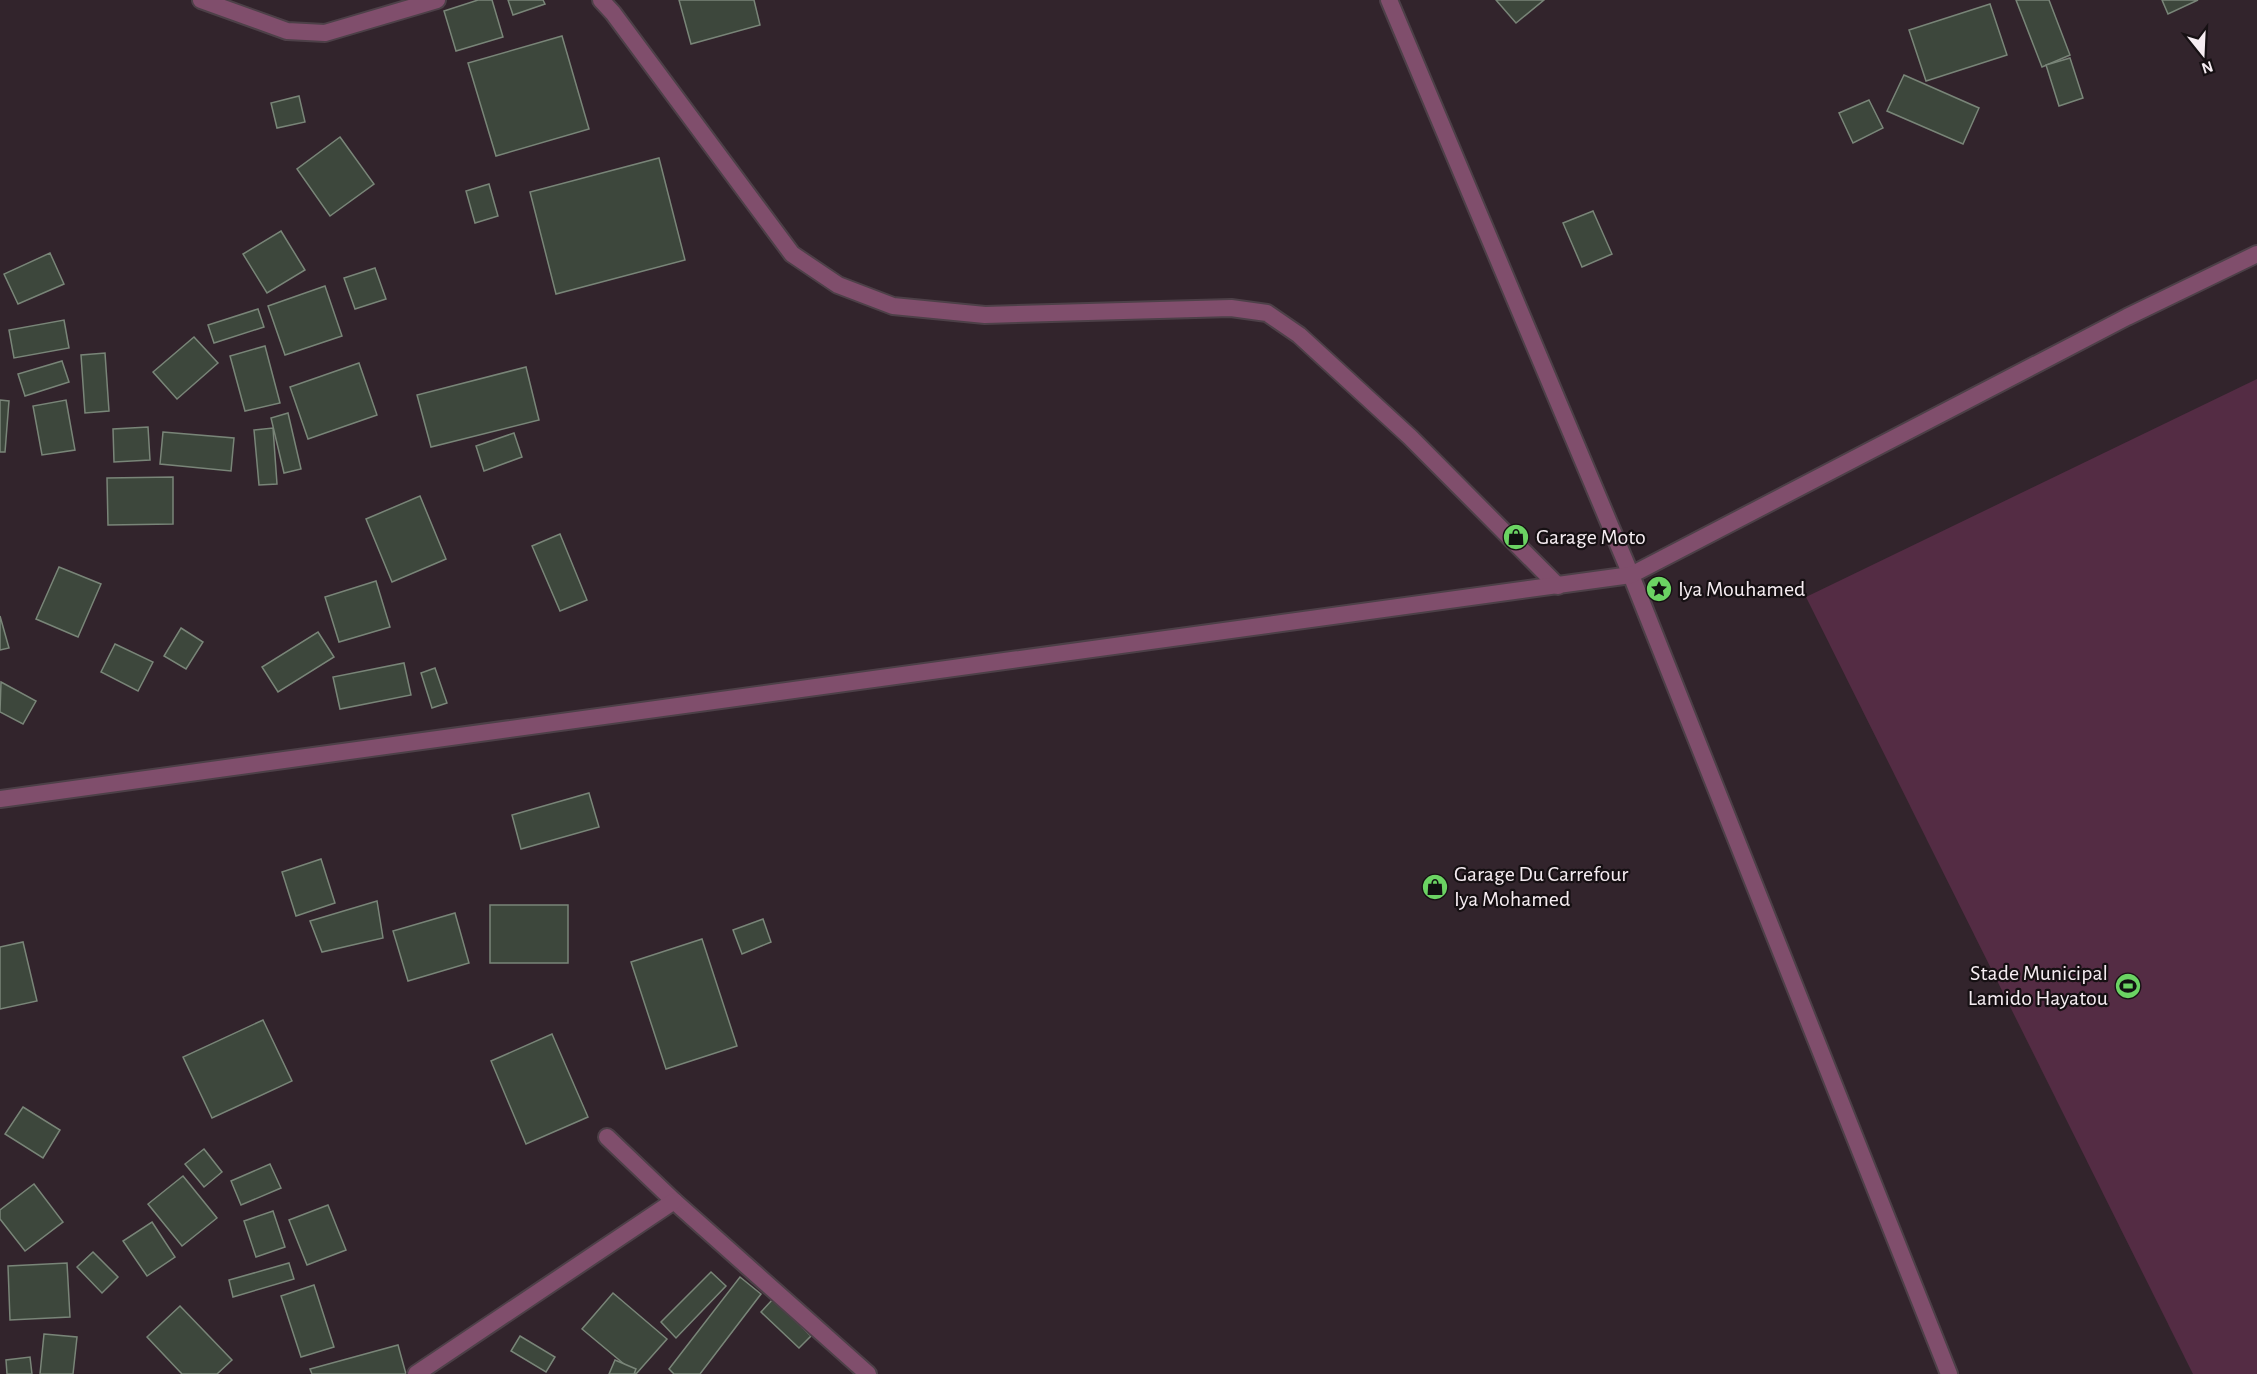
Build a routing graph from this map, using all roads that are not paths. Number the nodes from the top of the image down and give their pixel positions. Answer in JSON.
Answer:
{"nodes":[{"id":1,"x":201,"y":0,"type":"edge"},
{"id":2,"x":437,"y":0,"type":"edge"},
{"id":3,"x":601,"y":0,"type":"edge"},
{"id":4,"x":1389,"y":0,"type":"edge"},
{"id":5,"x":2257,"y":254,"type":"edge"},
{"id":6,"x":1631,"y":575,"type":"junction"},
{"id":7,"x":1558,"y":586,"type":"junction"},
{"id":8,"x":0,"y":799,"type":"edge"},
{"id":9,"x":607,"y":1137,"type":"dead end"},
{"id":10,"x":674,"y":1201,"type":"junction"},
{"id":11,"x":416,"y":1374,"type":"edge"},
{"id":12,"x":868,"y":1374,"type":"edge"},
{"id":13,"x":1949,"y":1374,"type":"edge"}],
"edges":[{"from":1,"to":2,"type":"street"},
{"from":3,"to":7,"type":"street"},
{"from":4,"to":6,"type":"street"},
{"from":5,"to":6,"type":"street"},
{"from":6,"to":7,"type":"street"},
{"from":6,"to":13,"type":"street"},
{"from":7,"to":8,"type":"street"},
{"from":9,"to":10,"type":"street"},
{"from":10,"to":11,"type":"street"},
{"from":10,"to":12,"type":"street"}]}
